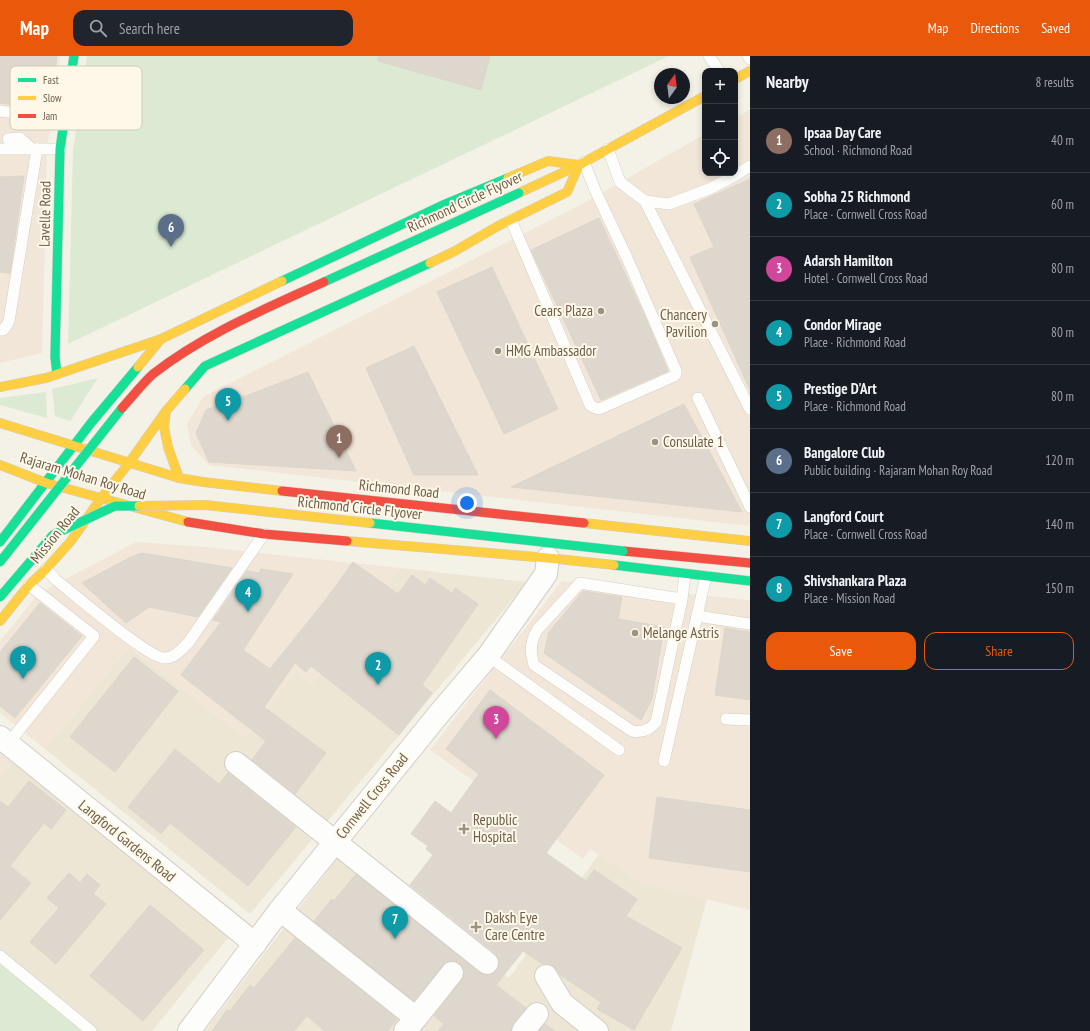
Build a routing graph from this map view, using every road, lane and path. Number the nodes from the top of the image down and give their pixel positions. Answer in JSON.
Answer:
{"nodes":[{"id":1,"x":74,"y":56,"type":"edge"},
{"id":2,"x":708,"y":56,"type":"edge"},
{"id":3,"x":748,"y":56,"type":"edge"},
{"id":4,"x":750,"y":59,"type":"edge"},
{"id":5,"x":72,"y":66,"type":"edge"},
{"id":6,"x":717,"y":68,"type":"edge"},
{"id":7,"x":743,"y":75,"type":"edge"},
{"id":8,"x":750,"y":84,"type":"edge"},
{"id":9,"x":702,"y":98,"type":"edge"},
{"id":10,"x":0,"y":111,"type":"edge"},
{"id":11,"x":10,"y":113,"type":"edge"},
{"id":12,"x":63,"y":130,"type":"edge"},
{"id":13,"x":8,"y":139,"type":"dead end"},
{"id":14,"x":60,"y":148,"type":"junction"},
{"id":15,"x":0,"y":149,"type":"edge"},
{"id":16,"x":35,"y":149,"type":"junction"},
{"id":17,"x":608,"y":150,"type":"junction"},
{"id":18,"x":581,"y":163,"type":"junction"},
{"id":19,"x":750,"y":166,"type":"edge"},
{"id":20,"x":645,"y":201,"type":"junction"},
{"id":21,"x":511,"y":220,"type":"junction"},
{"id":22,"x":0,"y":330,"type":"edge"},
{"id":23,"x":161,"y":339,"type":"junction"},
{"id":24,"x":58,"y":374,"type":"junction"},
{"id":25,"x":0,"y":387,"type":"edge"},
{"id":26,"x":698,"y":398,"type":"dead end"},
{"id":27,"x":750,"y":410,"type":"edge"},
{"id":28,"x":166,"y":411,"type":"junction"},
{"id":29,"x":0,"y":423,"type":"edge"},
{"id":30,"x":73,"y":446,"type":"junction"},
{"id":31,"x":128,"y":463,"type":"junction"},
{"id":32,"x":0,"y":466,"type":"edge"},
{"id":33,"x":180,"y":478,"type":"junction"},
{"id":34,"x":46,"y":483,"type":"junction"},
{"id":35,"x":102,"y":497,"type":"junction"},
{"id":36,"x":750,"y":507,"type":"edge"},
{"id":37,"x":264,"y":534,"type":"junction"},
{"id":38,"x":0,"y":542,"type":"edge"},
{"id":39,"x":750,"y":542,"type":"edge"},
{"id":40,"x":548,"y":558,"type":"junction"},
{"id":41,"x":0,"y":562,"type":"edge"},
{"id":42,"x":750,"y":563,"type":"edge"},
{"id":43,"x":46,"y":569,"type":"junction"},
{"id":44,"x":685,"y":574,"type":"junction"},
{"id":45,"x":706,"y":576,"type":"junction"},
{"id":46,"x":750,"y":581,"type":"edge"},
{"id":47,"x":29,"y":585,"type":"junction"},
{"id":48,"x":0,"y":597,"type":"edge"},
{"id":49,"x":682,"y":599,"type":"junction"},
{"id":50,"x":697,"y":616,"type":"junction"},
{"id":51,"x":0,"y":621,"type":"edge"},
{"id":52,"x":750,"y":624,"type":"edge"},
{"id":53,"x":488,"y":656,"type":"junction"},
{"id":54,"x":726,"y":719,"type":"dead end"},
{"id":55,"x":750,"y":720,"type":"edge"},
{"id":56,"x":4,"y":740,"type":"edge"},
{"id":57,"x":619,"y":750,"type":"dead end"},
{"id":58,"x":664,"y":761,"type":"dead end"},
{"id":59,"x":236,"y":763,"type":"dead end"},
{"id":60,"x":335,"y":842,"type":"junction"},
{"id":61,"x":280,"y":910,"type":"junction"},
{"id":62,"x":254,"y":944,"type":"junction"},
{"id":63,"x":0,"y":956,"type":"edge"},
{"id":64,"x":487,"y":963,"type":"dead end"},
{"id":65,"x":452,"y":973,"type":"dead end"},
{"id":66,"x":546,"y":976,"type":"dead end"},
{"id":67,"x":537,"y":1014,"type":"dead end"},
{"id":68,"x":410,"y":1024,"type":"edge"},
{"id":69,"x":91,"y":1031,"type":"edge"},
{"id":70,"x":189,"y":1031,"type":"edge"},
{"id":71,"x":523,"y":1031,"type":"edge"},
{"id":72,"x":597,"y":1031,"type":"edge"}],
"edges":[{"from":1,"to":5,"type":"main road","name":"Lavelle Road"},
{"from":2,"to":6,"type":"lane"},
{"from":3,"to":4,"type":"lane"},
{"from":7,"to":8,"type":"lane"},
{"from":9,"to":17,"type":"main road","name":"Richmond Circle Flyover"},
{"from":10,"to":11,"type":"lane"},
{"from":12,"to":14,"type":"main road","name":"Lavelle Road"},
{"from":13,"to":16,"type":"lane"},
{"from":14,"to":16,"type":"lane"},
{"from":14,"to":24,"type":"main road","name":"Lavelle Road"},
{"from":15,"to":16,"type":"lane"},
{"from":16,"to":22,"type":"lane"},
{"from":17,"to":18,"type":"main road","name":"Richmond Circle Flyover"},
{"from":17,"to":20,"type":"lane"},
{"from":18,"to":21,"type":"main road","name":"Mission Road"},
{"from":18,"to":21,"type":"lane"},
{"from":18,"to":23,"type":"main road"},
{"from":18,"to":41,"type":"main road","name":"Richmond Circle Flyover","bridge":true},
{"from":19,"to":20,"type":"lane"},
{"from":20,"to":27,"type":"lane"},
{"from":21,"to":28,"type":"main road","name":"Mission Road"},
{"from":23,"to":24,"type":"main road"},
{"from":23,"to":30,"type":"main road"},
{"from":24,"to":25,"type":"main road"},
{"from":26,"to":36,"type":"lane"},
{"from":28,"to":31,"type":"main road","name":"Mission Road"},
{"from":28,"to":33,"type":"main road"},
{"from":29,"to":30,"type":"main road","name":"Richmond Road"},
{"from":30,"to":31,"type":"main road","name":"Richmond Road"},
{"from":30,"to":34,"type":"main road"},
{"from":31,"to":33,"type":"main road","name":"Richmond Road"},
{"from":31,"to":35,"type":"main road","name":"Mission Road"},
{"from":32,"to":34,"type":"main road","name":"Rajaram Mohan Roy Road"},
{"from":33,"to":39,"type":"main road","name":"Richmond Road"},
{"from":34,"to":35,"type":"main road","name":"Rajaram Mohan Roy Road"},
{"from":34,"to":38,"type":"main road"},
{"from":35,"to":37,"type":"main road","name":"Rajaram Mohan Roy Road"},
{"from":35,"to":43,"type":"main road","name":"Mission Road"},
{"from":37,"to":40,"type":"main road"},
{"from":37,"to":43,"type":"lane"},
{"from":40,"to":44,"type":"main road"},
{"from":40,"to":53,"type":"street","name":"Cornwell Cross Road"},
{"from":42,"to":48,"type":"main road","name":"Richmond Circle Flyover","bridge":true},
{"from":43,"to":47,"type":"main road","name":"Mission Road"},
{"from":44,"to":45,"type":"main road"},
{"from":44,"to":49,"type":"lane"},
{"from":45,"to":46,"type":"main road"},
{"from":45,"to":50,"type":"lane"},
{"from":47,"to":51,"type":"main road","name":"Mission Road"},
{"from":47,"to":56,"type":"lane"},
{"from":49,"to":49,"type":"lane"},
{"from":50,"to":52,"type":"lane"},
{"from":50,"to":58,"type":"lane"},
{"from":53,"to":57,"type":"lane"},
{"from":53,"to":60,"type":"street","name":"Cornwell Cross Road"},
{"from":54,"to":55,"type":"lane"},
{"from":56,"to":62,"type":"street","name":"Langford Gardens Road"},
{"from":59,"to":60,"type":"street"},
{"from":60,"to":61,"type":"street","name":"Cornwell Cross Road"},
{"from":60,"to":64,"type":"street"},
{"from":61,"to":62,"type":"street","name":"Cornwell Cross Road"},
{"from":61,"to":68,"type":"street"},
{"from":62,"to":70,"type":"street","name":"Cornwell Cross Road"},
{"from":63,"to":69,"type":"lane"},
{"from":65,"to":68,"type":"street"},
{"from":66,"to":72,"type":"street"},
{"from":67,"to":71,"type":"street"}]}
